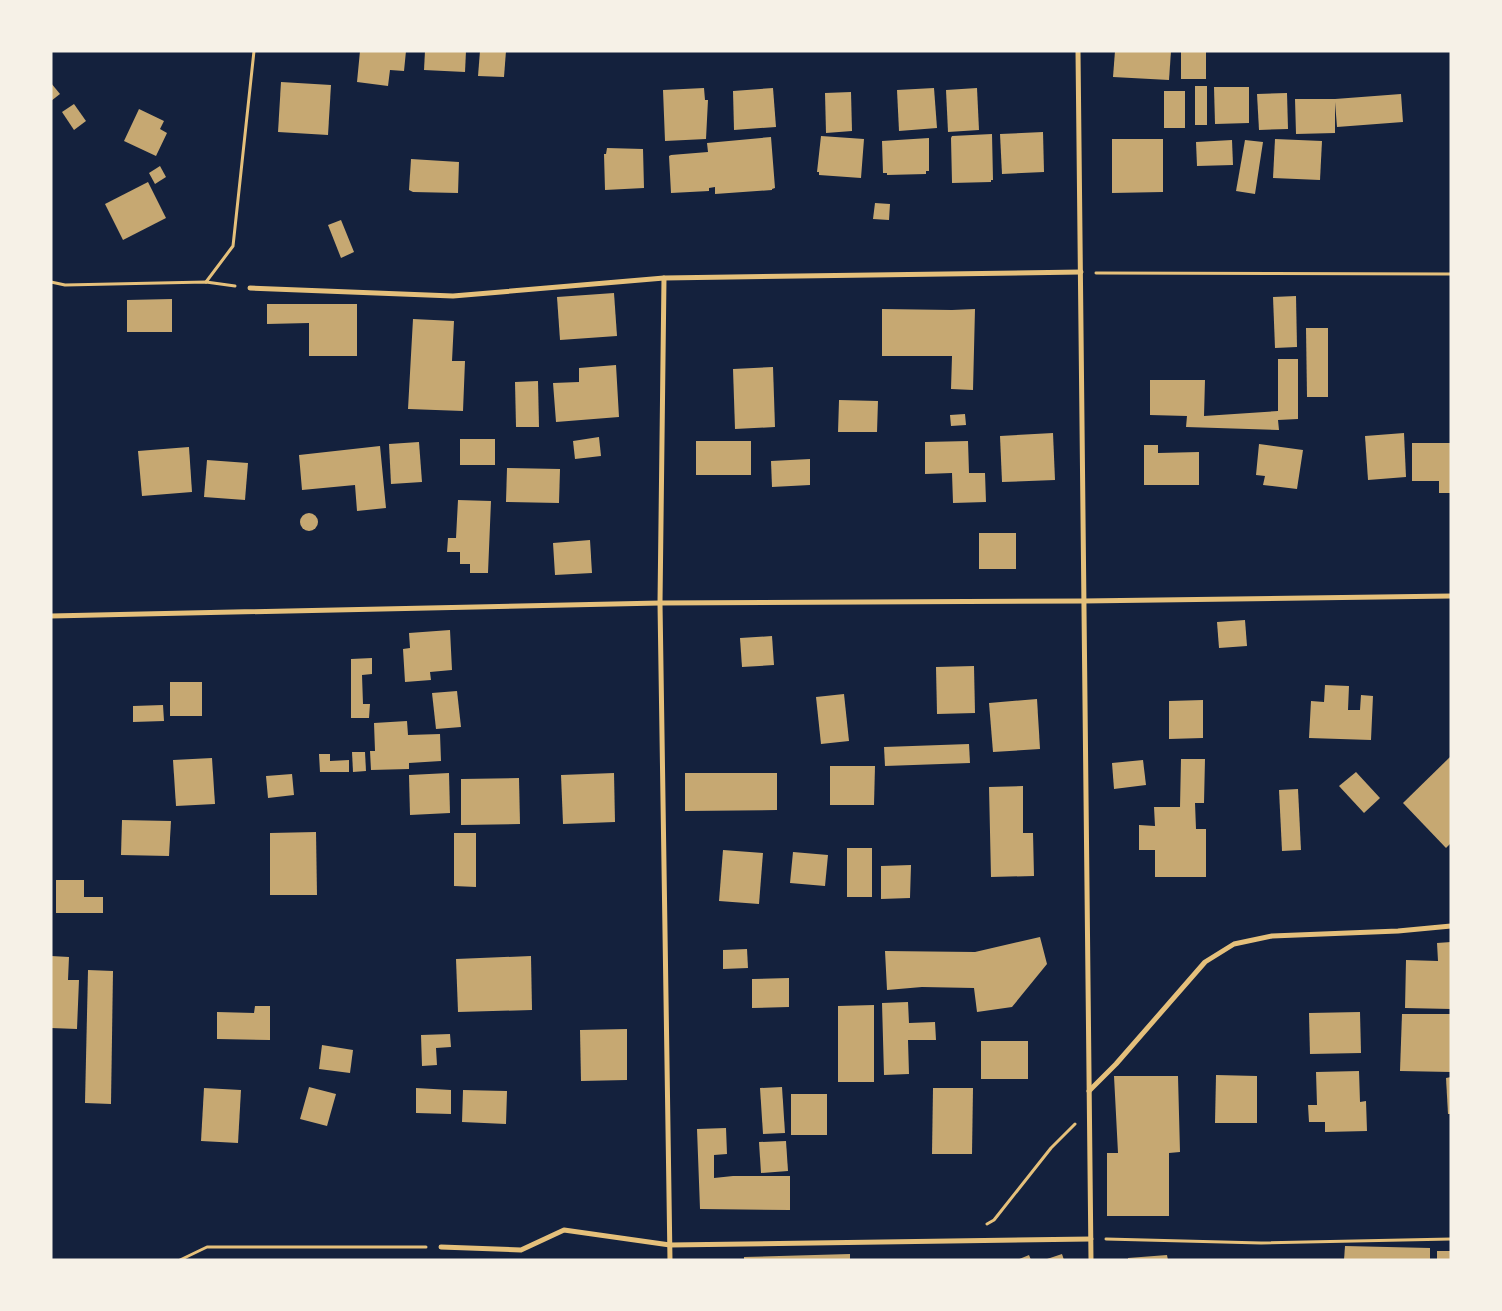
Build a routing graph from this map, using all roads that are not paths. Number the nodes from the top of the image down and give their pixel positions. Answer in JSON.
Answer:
{"nodes":[{"id":1,"x":1078,"y":51,"type":"edge"},
{"id":2,"x":1080,"y":272,"type":"junction"},
{"id":3,"x":664,"y":278,"type":"junction"},
{"id":4,"x":250,"y":288,"type":"road end"},
{"id":5,"x":1451,"y":596,"type":"edge"},
{"id":6,"x":1083,"y":601,"type":"junction"},
{"id":7,"x":660,"y":603,"type":"junction"},
{"id":8,"x":51,"y":616,"type":"edge"},
{"id":9,"x":1451,"y":926,"type":"edge"},
{"id":10,"x":1089,"y":1091,"type":"junction"},
{"id":11,"x":1091,"y":1239,"type":"junction"},
{"id":12,"x":670,"y":1245,"type":"junction"},
{"id":13,"x":441,"y":1248,"type":"road end"},
{"id":14,"x":670,"y":1260,"type":"edge"},
{"id":15,"x":1091,"y":1260,"type":"edge"}],
"edges":[{"from":1,"to":2,"type":"street"},
{"from":2,"to":3,"type":"street"},
{"from":2,"to":6,"type":"street"},
{"from":3,"to":4,"type":"street"},
{"from":3,"to":7,"type":"street"},
{"from":5,"to":6,"type":"street"},
{"from":6,"to":7,"type":"street"},
{"from":6,"to":10,"type":"street"},
{"from":7,"to":8,"type":"street"},
{"from":7,"to":12,"type":"street"},
{"from":9,"to":10,"type":"street"},
{"from":10,"to":11,"type":"street"},
{"from":11,"to":12,"type":"street"},
{"from":11,"to":15,"type":"street"},
{"from":12,"to":13,"type":"street"},
{"from":12,"to":14,"type":"street"}]}
